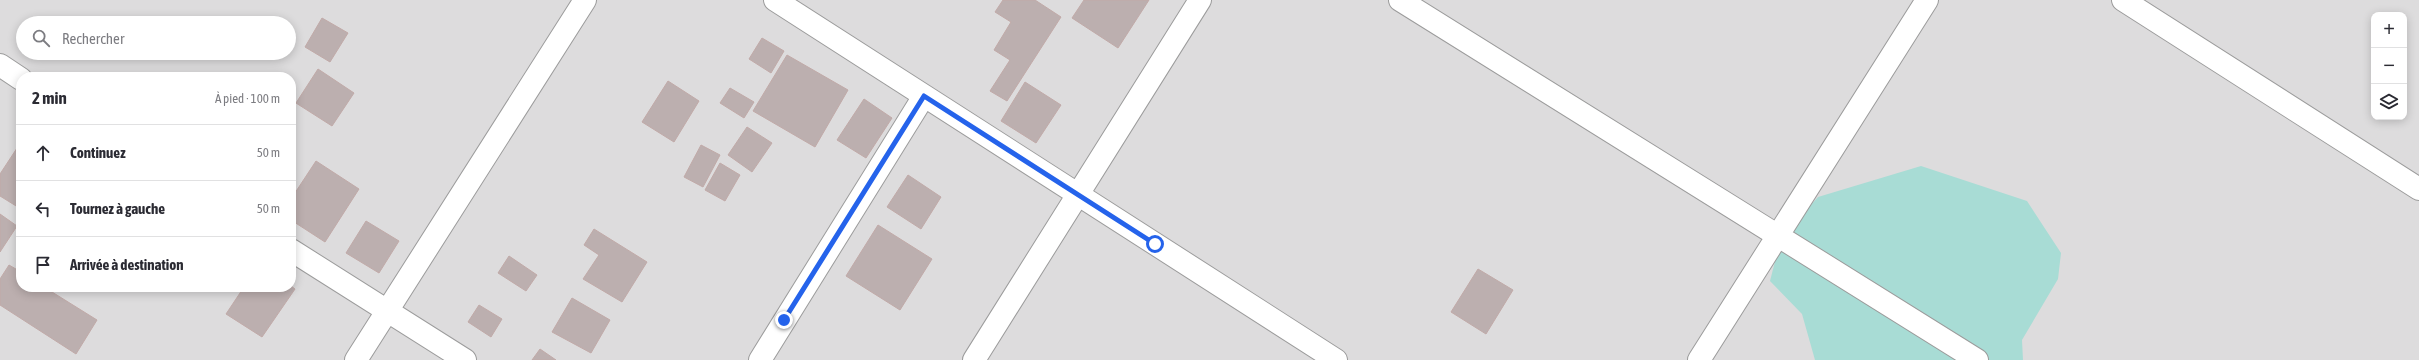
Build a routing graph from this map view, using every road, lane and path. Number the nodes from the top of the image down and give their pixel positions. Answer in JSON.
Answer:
{"nodes":[{"id":1,"x":586,"y":0,"type":"edge"},
{"id":2,"x":775,"y":0,"type":"edge"},
{"id":3,"x":1200,"y":0,"type":"edge"},
{"id":4,"x":1400,"y":0,"type":"edge"},
{"id":5,"x":1927,"y":0,"type":"edge"},
{"id":6,"x":2123,"y":0,"type":"edge"},
{"id":7,"x":0,"y":65,"type":"edge"},
{"id":8,"x":16,"y":76,"type":"edge"},
{"id":9,"x":924,"y":96,"type":"junction"},
{"id":10,"x":2419,"y":189,"type":"edge"},
{"id":11,"x":1078,"y":194,"type":"junction"},
{"id":12,"x":1778,"y":236,"type":"junction"},
{"id":13,"x":296,"y":253,"type":"edge"},
{"id":14,"x":387,"y":311,"type":"junction"},
{"id":15,"x":356,"y":360,"type":"edge"},
{"id":16,"x":465,"y":360,"type":"edge"},
{"id":17,"x":760,"y":360,"type":"edge"},
{"id":18,"x":974,"y":360,"type":"edge"},
{"id":19,"x":1336,"y":360,"type":"edge"},
{"id":20,"x":1699,"y":360,"type":"edge"},
{"id":21,"x":1977,"y":360,"type":"edge"}],
"edges":[{"from":1,"to":14,"type":"street"},
{"from":2,"to":9,"type":"street"},
{"from":3,"to":11,"type":"street"},
{"from":4,"to":12,"type":"street"},
{"from":5,"to":12,"type":"street"},
{"from":6,"to":10,"type":"street"},
{"from":7,"to":8,"type":"street"},
{"from":9,"to":11,"type":"street"},
{"from":9,"to":17,"type":"street"},
{"from":11,"to":18,"type":"street"},
{"from":11,"to":19,"type":"street"},
{"from":12,"to":20,"type":"street"},
{"from":12,"to":21,"type":"street"},
{"from":13,"to":14,"type":"street"},
{"from":14,"to":15,"type":"street"},
{"from":14,"to":16,"type":"street"}]}
